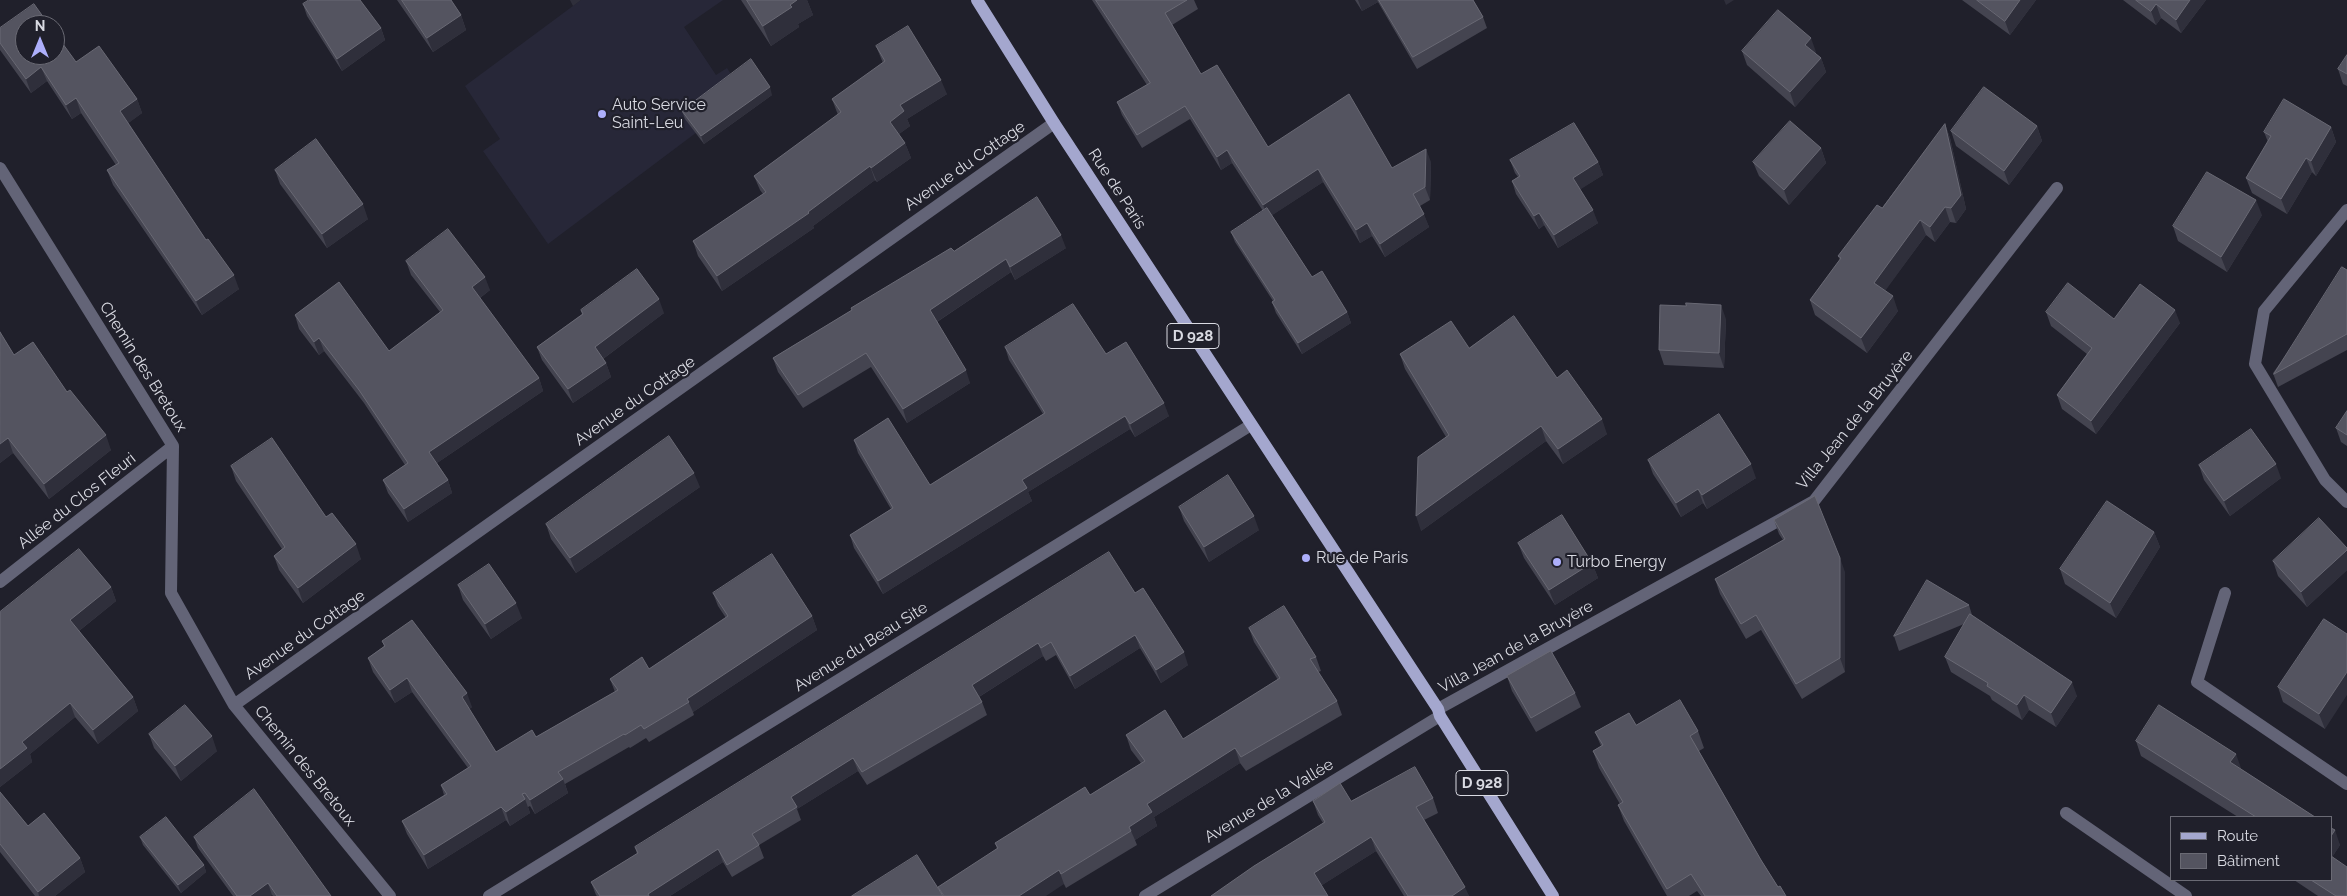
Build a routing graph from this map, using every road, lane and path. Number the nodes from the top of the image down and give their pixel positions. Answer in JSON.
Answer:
{"nodes":[{"id":1,"x":977,"y":0,"type":"edge"},
{"id":2,"x":1054,"y":123,"type":"junction"},
{"id":3,"x":0,"y":168,"type":"edge"},
{"id":4,"x":2057,"y":188,"type":"dead end"},
{"id":5,"x":2347,"y":210,"type":"edge"},
{"id":6,"x":1251,"y":425,"type":"junction"},
{"id":7,"x":173,"y":446,"type":"junction"},
{"id":8,"x":2347,"y":502,"type":"edge"},
{"id":9,"x":0,"y":582,"type":"edge"},
{"id":10,"x":2224,"y":593,"type":"dead end"},
{"id":11,"x":234,"y":705,"type":"junction"},
{"id":12,"x":1439,"y":712,"type":"junction"},
{"id":13,"x":1410,"y":734,"type":"joint"},
{"id":14,"x":2347,"y":784,"type":"edge"},
{"id":15,"x":2066,"y":813,"type":"dead end"},
{"id":16,"x":390,"y":896,"type":"edge"},
{"id":17,"x":489,"y":896,"type":"edge"},
{"id":18,"x":1145,"y":896,"type":"edge"},
{"id":19,"x":1553,"y":896,"type":"edge"},
{"id":20,"x":2186,"y":896,"type":"edge"}],
"edges":[{"from":1,"to":2,"type":"main road","name":"Rue de Paris","number":"D 928"},
{"from":2,"to":6,"type":"main road","name":"Rue de Paris","number":"D 928"},
{"from":2,"to":11,"type":"street","name":"Avenue du Cottage"},
{"from":3,"to":7,"type":"street","name":"Chemin des Bretoux"},
{"from":4,"to":12,"type":"street","name":"Villa Jean de la Bruyère"},
{"from":5,"to":8,"type":"street"},
{"from":6,"to":12,"type":"main road","name":"Rue de Paris","number":"D 928"},
{"from":6,"to":17,"type":"street","name":"Avenue du Beau Site"},
{"from":7,"to":9,"type":"street","name":"Allée du Clos Fleuri"},
{"from":7,"to":11,"type":"street","name":"Chemin des Bretoux"},
{"from":10,"to":14,"type":"street"},
{"from":11,"to":16,"type":"street","name":"Chemin des Bretoux"},
{"from":12,"to":13,"type":"street","name":"Villa Jean de la Bruyère"},
{"from":12,"to":19,"type":"main road","number":"D 928"},
{"from":13,"to":18,"type":"street","name":"Avenue de la Vallée"},
{"from":15,"to":20,"type":"street"}]}
